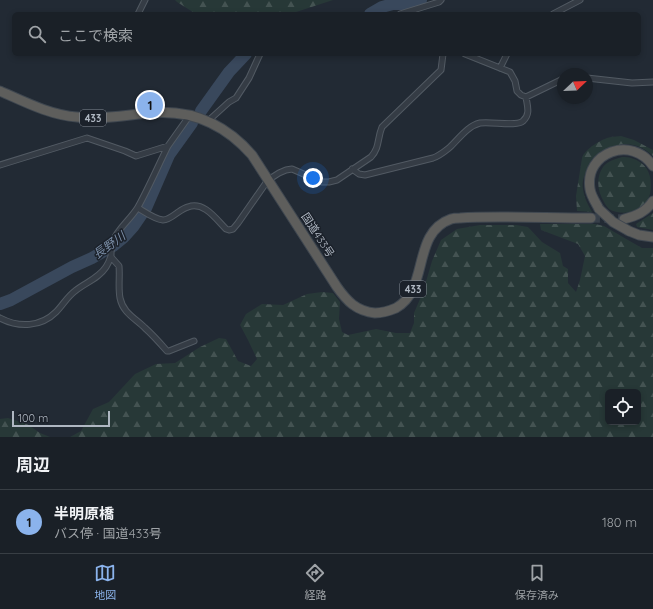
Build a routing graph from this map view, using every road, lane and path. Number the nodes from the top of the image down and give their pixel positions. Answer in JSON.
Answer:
{"nodes":[{"id":1,"x":145,"y":0,"type":"edge"},
{"id":2,"x":441,"y":0,"type":"edge"},
{"id":3,"x":580,"y":0,"type":"edge"},
{"id":4,"x":139,"y":12,"type":"edge"},
{"id":5,"x":411,"y":12,"type":"edge"},
{"id":6,"x":557,"y":12,"type":"edge"},
{"id":7,"x":259,"y":56,"type":"edge"},
{"id":8,"x":443,"y":56,"type":"edge"},
{"id":9,"x":470,"y":56,"type":"edge"},
{"id":10,"x":506,"y":56,"type":"edge"},
{"id":11,"x":500,"y":68,"type":"junction"},
{"id":12,"x":593,"y":78,"type":"edge"},
{"id":13,"x":557,"y":82,"type":"edge"},
{"id":14,"x":653,"y":82,"type":"edge"},
{"id":15,"x":0,"y":91,"type":"edge"},
{"id":16,"x":526,"y":97,"type":"junction"},
{"id":17,"x":190,"y":115,"type":"junction"},
{"id":18,"x":208,"y":121,"type":"junction"},
{"id":19,"x":168,"y":146,"type":"junction"},
{"id":20,"x":0,"y":165,"type":"edge"},
{"id":21,"x":653,"y":166,"type":"edge"},
{"id":22,"x":352,"y":169,"type":"junction"},
{"id":23,"x":268,"y":180,"type":"junction"},
{"id":24,"x":653,"y":201,"type":"edge"},
{"id":25,"x":138,"y":208,"type":"junction"},
{"id":26,"x":591,"y":218,"type":"tunnel mouth"},
{"id":27,"x":624,"y":218,"type":"tunnel mouth"},
{"id":28,"x":653,"y":237,"type":"edge"},
{"id":29,"x":111,"y":255,"type":"junction"},
{"id":30,"x":0,"y":318,"type":"edge"},
{"id":31,"x":194,"y":341,"type":"dead end"}],
"edges":[{"from":1,"to":4,"type":"street"},
{"from":2,"to":5,"type":"street"},
{"from":3,"to":6,"type":"street"},
{"from":7,"to":18,"type":"street"},
{"from":8,"to":22,"type":"street"},
{"from":9,"to":11,"type":"street"},
{"from":10,"to":11,"type":"street"},
{"from":11,"to":16,"type":"street"},
{"from":12,"to":14,"type":"street"},
{"from":13,"to":16,"type":"street"},
{"from":15,"to":17,"type":"highway","name":"国道433号","number":"433"},
{"from":16,"to":22,"type":"street"},
{"from":17,"to":18,"type":"highway","name":"国道433号","number":"433"},
{"from":17,"to":19,"type":"street"},
{"from":18,"to":23,"type":"highway","name":"国道433号","number":"433"},
{"from":19,"to":20,"type":"street"},
{"from":19,"to":25,"type":"street"},
{"from":21,"to":28,"type":"highway","bridge":true},
{"from":22,"to":23,"type":"street"},
{"from":23,"to":25,"type":"street"},
{"from":23,"to":26,"type":"highway","name":"国道433号","number":"433"},
{"from":24,"to":27,"type":"highway"},
{"from":25,"to":29,"type":"street"},
{"from":29,"to":30,"type":"street"},
{"from":29,"to":31,"type":"street"}]}
